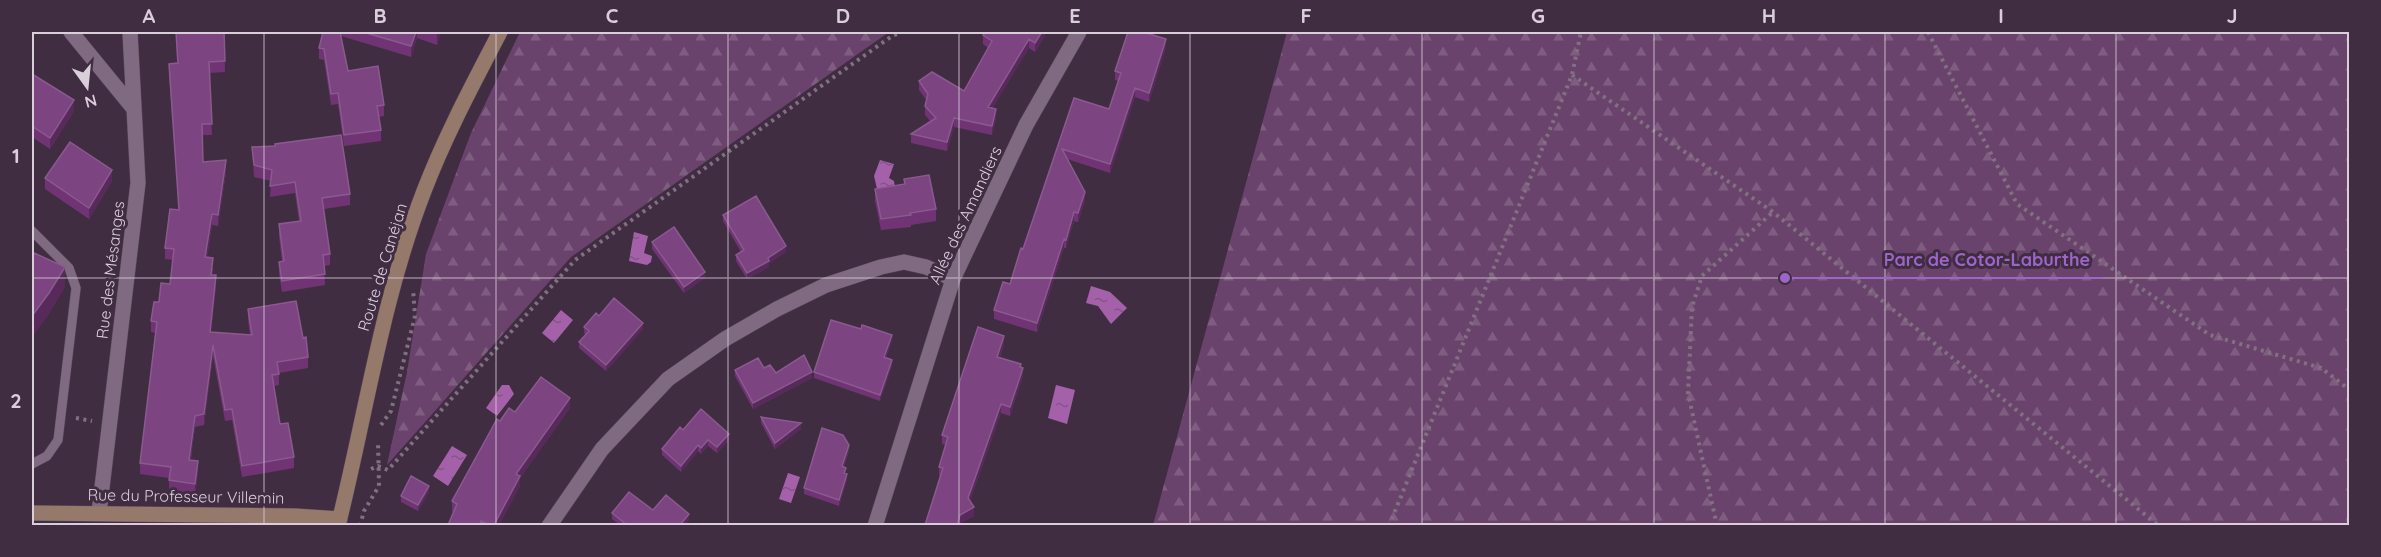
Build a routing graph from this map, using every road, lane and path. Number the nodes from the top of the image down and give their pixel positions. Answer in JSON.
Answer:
{"nodes":[{"id":1,"x":71,"y":32,"type":"edge"},
{"id":2,"x":130,"y":32,"type":"edge"},
{"id":3,"x":500,"y":32,"type":"edge"},
{"id":4,"x":902,"y":32,"type":"edge"},
{"id":5,"x":1079,"y":32,"type":"edge"},
{"id":6,"x":1581,"y":32,"type":"edge"},
{"id":7,"x":1928,"y":32,"type":"edge"},
{"id":8,"x":1572,"y":75,"type":"junction"},
{"id":9,"x":134,"y":109,"type":"junction"},
{"id":10,"x":1773,"y":212,"type":"junction"},
{"id":11,"x":32,"y":231,"type":"edge"},
{"id":12,"x":953,"y":279,"type":"junction"},
{"id":13,"x":413,"y":282,"type":"dead end"},
{"id":14,"x":2349,"y":390,"type":"edge"},
{"id":15,"x":61,"y":416,"type":"junction"},
{"id":16,"x":110,"y":423,"type":"junction"},
{"id":17,"x":378,"y":430,"type":"dead end"},
{"id":18,"x":378,"y":439,"type":"dead end"},
{"id":19,"x":32,"y":464,"type":"edge"},
{"id":20,"x":378,"y":466,"type":"junction"},
{"id":21,"x":351,"y":477,"type":"junction"},
{"id":22,"x":32,"y":513,"type":"edge"},
{"id":23,"x":99,"y":513,"type":"junction"},
{"id":24,"x":339,"y":522,"type":"edge"},
{"id":25,"x":360,"y":525,"type":"edge"},
{"id":26,"x":549,"y":525,"type":"edge"},
{"id":27,"x":875,"y":525,"type":"edge"},
{"id":28,"x":1389,"y":525,"type":"edge"},
{"id":29,"x":1717,"y":525,"type":"edge"},
{"id":30,"x":2159,"y":525,"type":"edge"}],
"edges":[{"from":1,"to":9,"type":"street"},
{"from":2,"to":9,"type":"street","name":"Rue des Mésanges"},
{"from":3,"to":21,"type":"street","name":"Route de Canéjan"},
{"from":4,"to":20,"type":"path"},
{"from":5,"to":12,"type":"street","name":"Allée des Amandiers"},
{"from":6,"to":8,"type":"path"},
{"from":7,"to":14,"type":"path"},
{"from":8,"to":10,"type":"path"},
{"from":8,"to":28,"type":"path"},
{"from":9,"to":16,"type":"street","name":"Rue des Mésanges"},
{"from":10,"to":29,"type":"path"},
{"from":10,"to":30,"type":"path"},
{"from":11,"to":15,"type":"lane"},
{"from":12,"to":26,"type":"street"},
{"from":12,"to":27,"type":"street","name":"Allée des Amandiers"},
{"from":13,"to":17,"type":"path"},
{"from":15,"to":16,"type":"path"},
{"from":15,"to":19,"type":"lane"},
{"from":16,"to":23,"type":"street","name":"Rue des Mésanges"},
{"from":18,"to":20,"type":"path"},
{"from":20,"to":21,"type":"path"},
{"from":20,"to":25,"type":"path"},
{"from":21,"to":24,"type":"street","name":"Route de Canéjan"},
{"from":22,"to":23,"type":"street","name":"Rue du Professeur Villemin"},
{"from":23,"to":24,"type":"street","name":"Rue du Professeur Villemin"}]}
